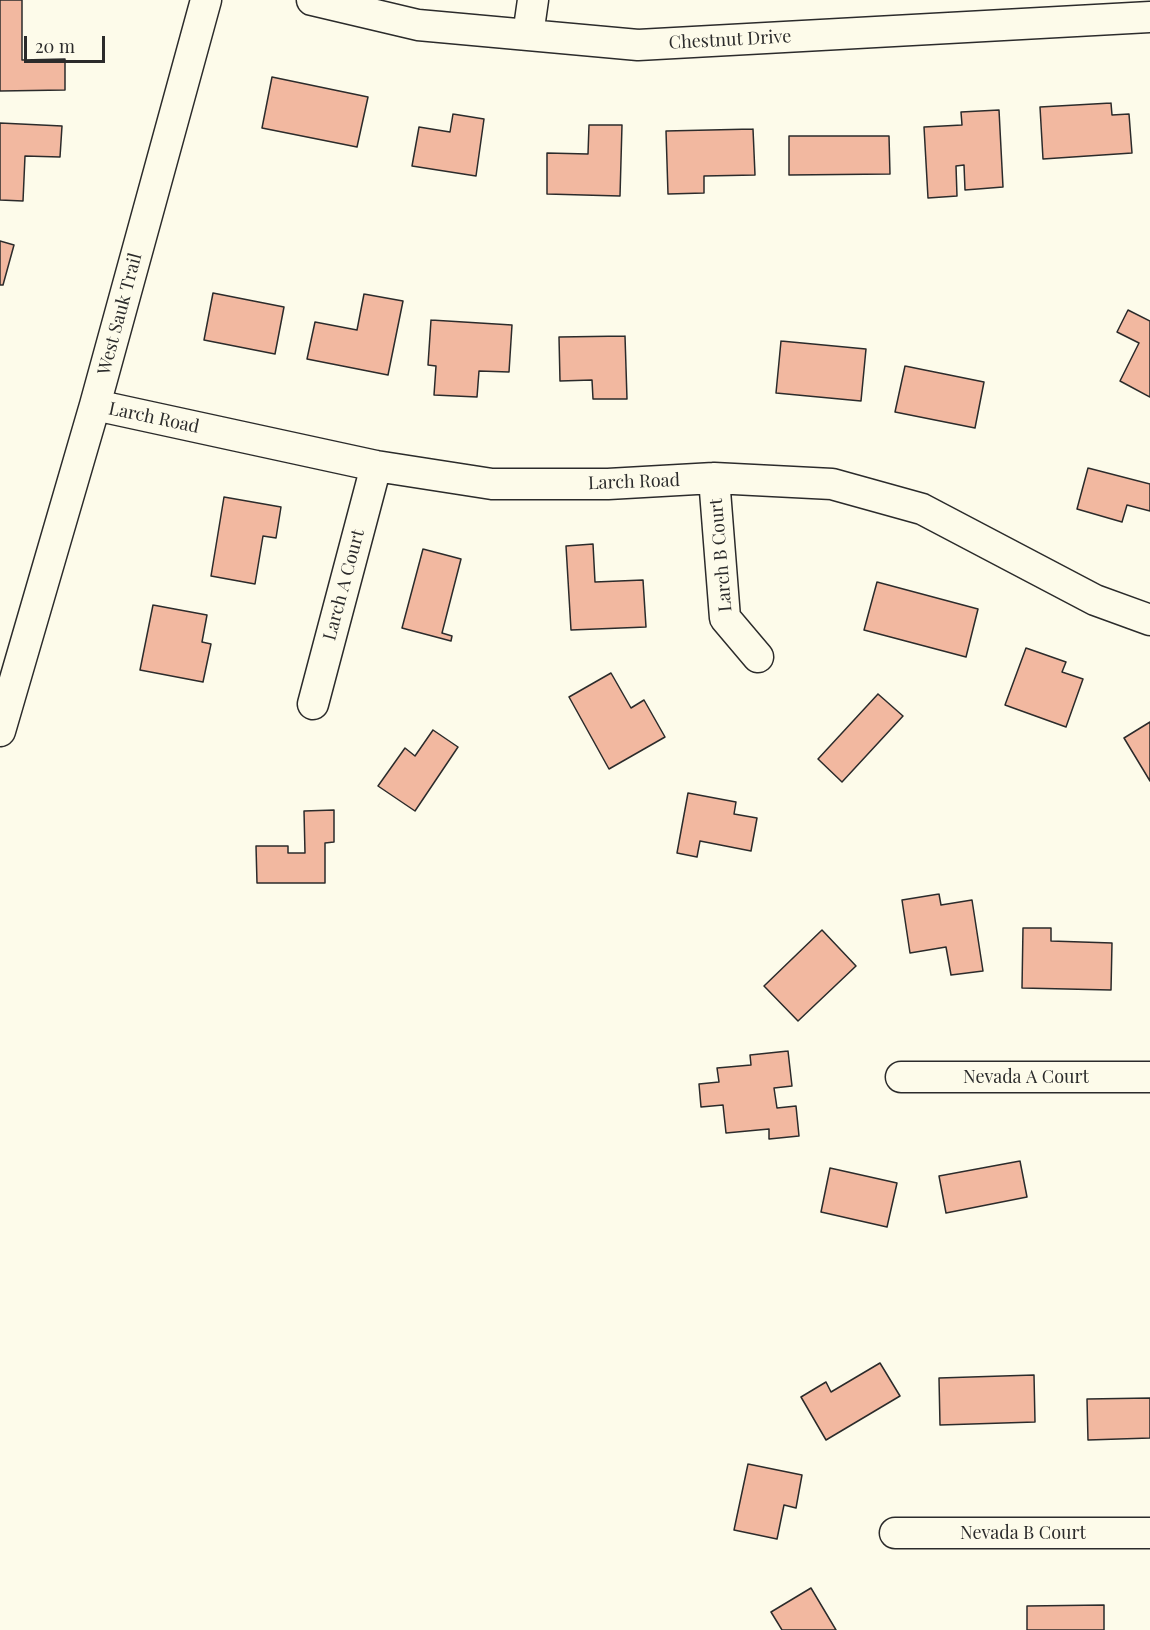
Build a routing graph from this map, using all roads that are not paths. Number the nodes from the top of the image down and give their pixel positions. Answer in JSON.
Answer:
{"nodes":[{"id":1,"x":206,"y":0,"type":"edge"},
{"id":2,"x":312,"y":0,"type":"edge"},
{"id":3,"x":532,"y":0,"type":"edge"},
{"id":4,"x":1150,"y":17,"type":"edge"},
{"id":5,"x":528,"y":35,"type":"junction"},
{"id":6,"x":95,"y":405,"type":"junction"},
{"id":7,"x":376,"y":466,"type":"junction"},
{"id":8,"x":714,"y":478,"type":"junction"},
{"id":9,"x":1150,"y":620,"type":"edge"},
{"id":10,"x":758,"y":657,"type":"dead end"},
{"id":11,"x":313,"y":704,"type":"dead end"},
{"id":12,"x":0,"y":731,"type":"edge"},
{"id":13,"x":902,"y":1077,"type":"dead end"},
{"id":14,"x":1150,"y":1077,"type":"edge"},
{"id":15,"x":895,"y":1533,"type":"dead end"},
{"id":16,"x":1150,"y":1533,"type":"edge"}],
"edges":[{"from":1,"to":6,"type":"street","name":"West Sauk Trail"},
{"from":2,"to":5,"type":"street","name":"Chestnut Drive"},
{"from":3,"to":5,"type":"street"},
{"from":4,"to":5,"type":"street","name":"Chestnut Drive"},
{"from":6,"to":7,"type":"street","name":"Larch Road"},
{"from":6,"to":12,"type":"street","name":"West Sauk Trail"},
{"from":7,"to":8,"type":"street","name":"Larch Road"},
{"from":7,"to":11,"type":"street","name":"Larch A Court"},
{"from":8,"to":9,"type":"street","name":"Larch Road"},
{"from":8,"to":10,"type":"street","name":"Larch B Court"},
{"from":13,"to":14,"type":"street","name":"Nevada A Court"},
{"from":15,"to":16,"type":"street","name":"Nevada B Court"}]}
